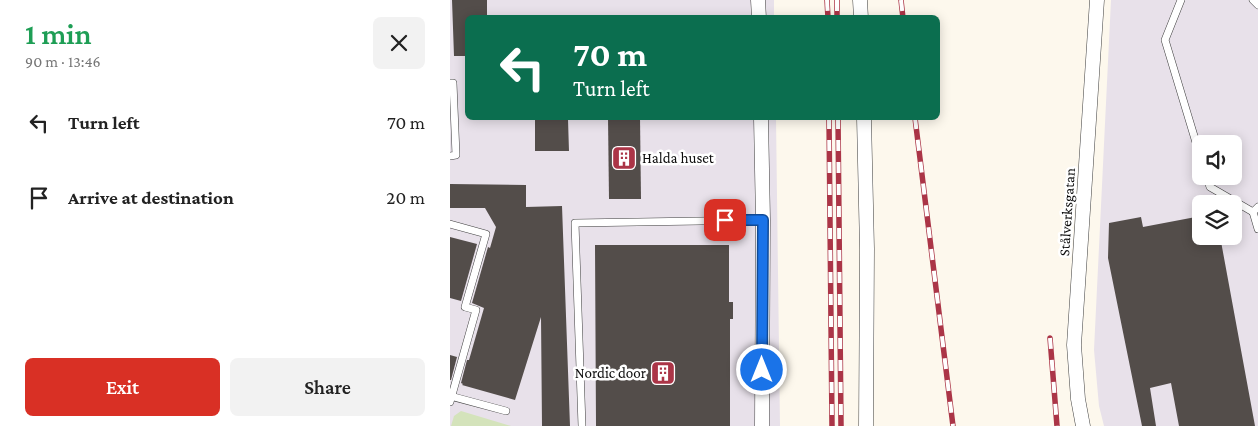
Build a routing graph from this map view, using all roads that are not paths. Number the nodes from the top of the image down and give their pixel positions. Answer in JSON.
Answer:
{"nodes":[{"id":1,"x":758,"y":0,"type":"edge"},
{"id":2,"x":860,"y":0,"type":"edge"},
{"id":3,"x":1096,"y":0,"type":"edge"},
{"id":4,"x":1181,"y":0,"type":"edge"},
{"id":5,"x":1253,"y":0,"type":"edge"},
{"id":6,"x":1258,"y":5,"type":"edge"},
{"id":7,"x":759,"y":15,"type":"edge"},
{"id":8,"x":861,"y":15,"type":"edge"},
{"id":9,"x":450,"y":83,"type":"edge"},
{"id":10,"x":761,"y":120,"type":"edge"},
{"id":11,"x":864,"y":120,"type":"edge"},
{"id":12,"x":1194,"y":135,"type":"edge"},
{"id":13,"x":450,"y":156,"type":"edge"},
{"id":14,"x":1209,"y":185,"type":"edge"},
{"id":15,"x":1256,"y":209,"type":"edge"},
{"id":16,"x":763,"y":220,"type":"junction"},
{"id":17,"x":450,"y":224,"type":"edge"},
{"id":18,"x":1258,"y":229,"type":"edge"},
{"id":19,"x":451,"y":398,"type":"edge"},
{"id":20,"x":506,"y":412,"type":"dead end"},
{"id":21,"x":582,"y":426,"type":"edge"},
{"id":22,"x":762,"y":426,"type":"edge"},
{"id":23,"x":866,"y":426,"type":"edge"},
{"id":24,"x":1083,"y":426,"type":"edge"}],
"edges":[{"from":1,"to":7,"type":"street"},
{"from":2,"to":8,"type":"street"},
{"from":3,"to":24,"type":"street","name":"Stålverksgatan"},
{"from":4,"to":12,"type":"lane"},
{"from":5,"to":6,"type":"lane"},
{"from":9,"to":13,"type":"lane"},
{"from":10,"to":16,"type":"street"},
{"from":11,"to":23,"type":"street"},
{"from":14,"to":15,"type":"lane"},
{"from":15,"to":18,"type":"lane"},
{"from":16,"to":21,"type":"lane"},
{"from":16,"to":22,"type":"street"},
{"from":17,"to":19,"type":"lane"},
{"from":19,"to":20,"type":"lane"}]}
